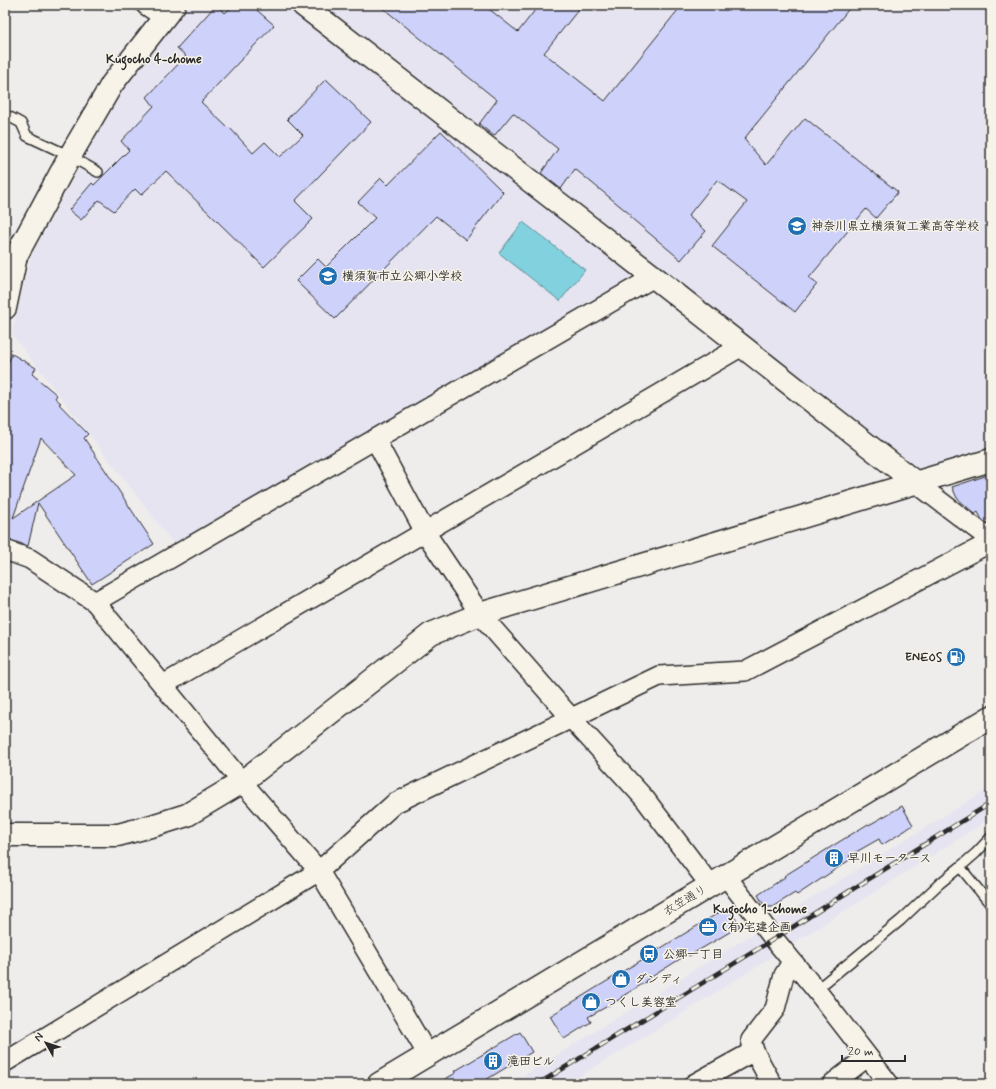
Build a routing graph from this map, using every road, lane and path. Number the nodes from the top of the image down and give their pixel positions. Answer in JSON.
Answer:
{"nodes":[{"id":1,"x":146,"y":5,"type":"edge"},
{"id":2,"x":303,"y":5,"type":"edge"},
{"id":3,"x":169,"y":11,"type":"edge"},
{"id":4,"x":5,"y":116,"type":"edge"},
{"id":5,"x":70,"y":156,"type":"junction"},
{"id":6,"x":98,"y":172,"type":"dead end"},
{"id":7,"x":10,"y":254,"type":"edge"},
{"id":8,"x":654,"y":277,"type":"junction"},
{"id":9,"x":5,"y":308,"type":"edge"},
{"id":10,"x":742,"y":346,"type":"junction"},
{"id":11,"x":375,"y":439,"type":"junction"},
{"id":12,"x":991,"y":460,"type":"edge"},
{"id":13,"x":916,"y":483,"type":"junction"},
{"id":14,"x":425,"y":532,"type":"junction"},
{"id":15,"x":991,"y":541,"type":"edge"},
{"id":16,"x":5,"y":550,"type":"edge"},
{"id":17,"x":94,"y":602,"type":"junction"},
{"id":18,"x":480,"y":614,"type":"junction"},
{"id":19,"x":163,"y":685,"type":"junction"},
{"id":20,"x":991,"y":717,"type":"edge"},
{"id":21,"x":571,"y":718,"type":"junction"},
{"id":22,"x":242,"y":782,"type":"junction"},
{"id":23,"x":5,"y":835,"type":"edge"},
{"id":24,"x":991,"y":837,"type":"edge"},
{"id":25,"x":960,"y":867,"type":"junction"},
{"id":26,"x":319,"y":871,"type":"junction"},
{"id":27,"x":718,"y":880,"type":"junction"},
{"id":28,"x":991,"y":905,"type":"edge"},
{"id":29,"x":792,"y":962,"type":"junction"},
{"id":30,"x":816,"y":990,"type":"junction"},
{"id":31,"x":754,"y":1051,"type":"junction"},
{"id":32,"x":428,"y":1055,"type":"junction"},
{"id":33,"x":867,"y":1057,"type":"junction"},
{"id":34,"x":5,"y":1062,"type":"edge"},
{"id":35,"x":379,"y":1084,"type":"edge"},
{"id":36,"x":694,"y":1084,"type":"edge"},
{"id":37,"x":772,"y":1084,"type":"edge"},
{"id":38,"x":832,"y":1084,"type":"edge"},
{"id":39,"x":889,"y":1084,"type":"edge"}],
"edges":[{"from":1,"to":3,"type":"street"},
{"from":2,"to":8,"type":"street"},
{"from":3,"to":5,"type":"street"},
{"from":4,"to":5,"type":"lane"},
{"from":5,"to":6,"type":"lane"},
{"from":5,"to":7,"type":"street"},
{"from":7,"to":9,"type":"street"},
{"from":8,"to":10,"type":"street"},
{"from":8,"to":11,"type":"street"},
{"from":10,"to":13,"type":"street"},
{"from":10,"to":14,"type":"street"},
{"from":11,"to":14,"type":"street"},
{"from":11,"to":17,"type":"street"},
{"from":12,"to":13,"type":"street"},
{"from":13,"to":15,"type":"street"},
{"from":13,"to":18,"type":"street"},
{"from":14,"to":18,"type":"street"},
{"from":14,"to":19,"type":"street"},
{"from":15,"to":21,"type":"street"},
{"from":16,"to":17,"type":"street"},
{"from":17,"to":19,"type":"street"},
{"from":18,"to":21,"type":"street"},
{"from":18,"to":22,"type":"street"},
{"from":19,"to":22,"type":"street"},
{"from":20,"to":27,"type":"street","name":"衣笠通り"},
{"from":21,"to":26,"type":"street"},
{"from":21,"to":27,"type":"street"},
{"from":22,"to":23,"type":"street"},
{"from":22,"to":26,"type":"street"},
{"from":24,"to":25,"type":"lane"},
{"from":25,"to":28,"type":"lane"},
{"from":25,"to":30,"type":"lane"},
{"from":26,"to":32,"type":"street"},
{"from":26,"to":34,"type":"street"},
{"from":27,"to":29,"type":"street"},
{"from":27,"to":32,"type":"street","name":"衣笠通り"},
{"from":29,"to":30,"type":"street"},
{"from":29,"to":31,"type":"street"},
{"from":30,"to":33,"type":"street"},
{"from":31,"to":36,"type":"street"},
{"from":31,"to":37,"type":"street"},
{"from":32,"to":35,"type":"street","name":"衣笠通り"},
{"from":33,"to":38,"type":"street"},
{"from":33,"to":39,"type":"street"}]}
